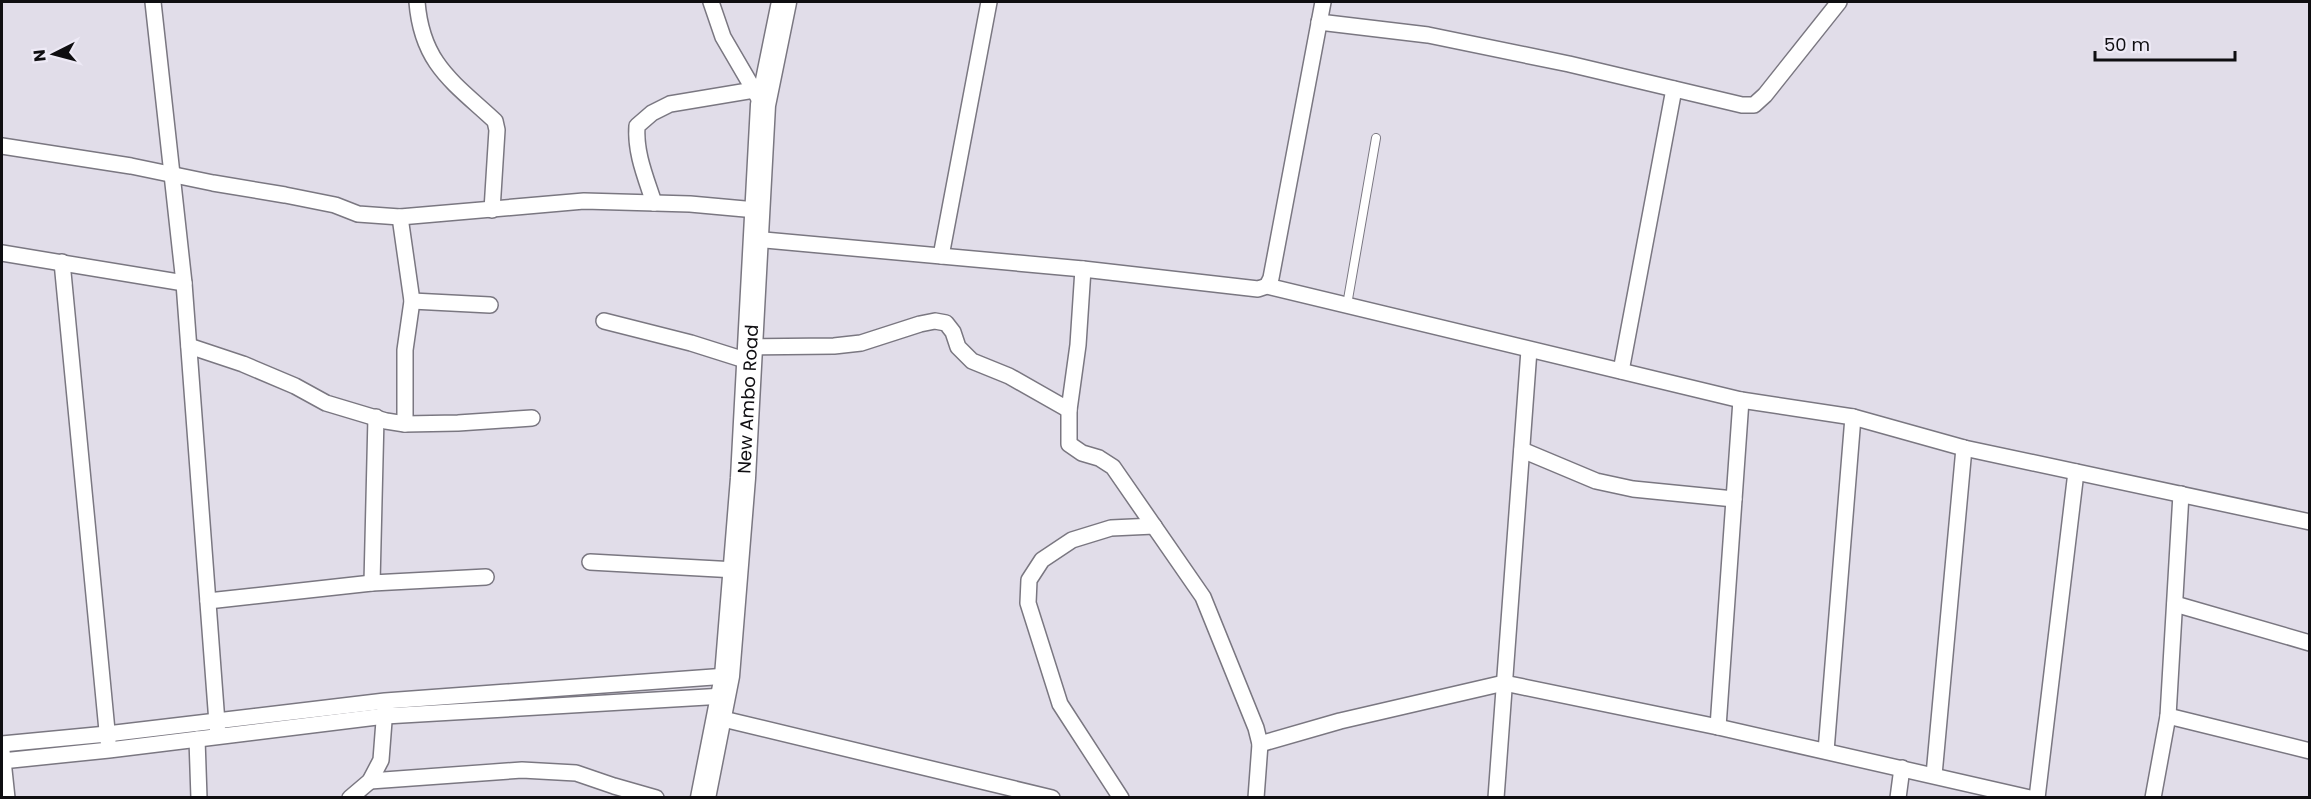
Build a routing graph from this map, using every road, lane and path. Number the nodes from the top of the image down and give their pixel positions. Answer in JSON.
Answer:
{"nodes":[{"id":1,"x":153,"y":2,"type":"edge"},
{"id":2,"x":417,"y":2,"type":"edge"},
{"id":3,"x":711,"y":2,"type":"edge"},
{"id":4,"x":784,"y":2,"type":"edge"},
{"id":5,"x":989,"y":2,"type":"edge"},
{"id":6,"x":1323,"y":2,"type":"edge"},
{"id":7,"x":1839,"y":2,"type":"edge"},
{"id":8,"x":1319,"y":22,"type":"junction"},
{"id":9,"x":1674,"y":89,"type":"junction"},
{"id":10,"x":758,"y":98,"type":"junction"},
{"id":11,"x":1376,"y":138,"type":"dead end"},
{"id":12,"x":2,"y":146,"type":"edge"},
{"id":13,"x":172,"y":175,"type":"junction"},
{"id":14,"x":654,"y":203,"type":"junction"},
{"id":15,"x":492,"y":210,"type":"junction"},
{"id":16,"x":756,"y":210,"type":"junction"},
{"id":17,"x":400,"y":217,"type":"junction"},
{"id":18,"x":754,"y":239,"type":"junction"},
{"id":19,"x":2,"y":253,"type":"edge"},
{"id":20,"x":941,"y":256,"type":"junction"},
{"id":21,"x":62,"y":262,"type":"junction"},
{"id":22,"x":1083,"y":268,"type":"junction"},
{"id":23,"x":184,"y":283,"type":"junction"},
{"id":24,"x":1267,"y":286,"type":"junction"},
{"id":25,"x":412,"y":302,"type":"junction"},
{"id":26,"x":490,"y":305,"type":"dead end"},
{"id":27,"x":1347,"y":305,"type":"junction"},
{"id":28,"x":604,"y":321,"type":"dead end"},
{"id":29,"x":189,"y":346,"type":"junction"},
{"id":30,"x":1529,"y":350,"type":"junction"},
{"id":31,"x":749,"y":354,"type":"junction"},
{"id":32,"x":1621,"y":371,"type":"junction"},
{"id":33,"x":1741,"y":399,"type":"junction"},
{"id":34,"x":1069,"y":410,"type":"junction"},
{"id":35,"x":376,"y":417,"type":"junction"},
{"id":36,"x":1853,"y":417,"type":"junction"},
{"id":37,"x":532,"y":418,"type":"dead end"},
{"id":38,"x":405,"y":424,"type":"junction"},
{"id":39,"x":1964,"y":448,"type":"junction"},
{"id":40,"x":1522,"y":450,"type":"junction"},
{"id":41,"x":2076,"y":472,"type":"junction"},
{"id":42,"x":2181,"y":494,"type":"junction"},
{"id":43,"x":1734,"y":499,"type":"junction"},
{"id":44,"x":2310,"y":522,"type":"edge"},
{"id":45,"x":1154,"y":526,"type":"junction"},
{"id":46,"x":590,"y":562,"type":"dead end"},
{"id":47,"x":735,"y":570,"type":"junction"},
{"id":48,"x":486,"y":577,"type":"dead end"},
{"id":49,"x":372,"y":583,"type":"junction"},
{"id":50,"x":208,"y":601,"type":"junction"},
{"id":51,"x":2175,"y":604,"type":"junction"},
{"id":52,"x":2310,"y":643,"type":"edge"},
{"id":53,"x":1504,"y":683,"type":"junction"},
{"id":54,"x":723,"y":696,"type":"junction"},
{"id":55,"x":385,"y":708,"type":"junction"},
{"id":56,"x":2168,"y":716,"type":"junction"},
{"id":57,"x":1718,"y":727,"type":"junction"},
{"id":58,"x":218,"y":729,"type":"junction"},
{"id":59,"x":107,"y":734,"type":"junction"},
{"id":60,"x":197,"y":739,"type":"junction"},
{"id":61,"x":1260,"y":744,"type":"junction"},
{"id":62,"x":109,"y":750,"type":"junction"},
{"id":63,"x":1826,"y":751,"type":"junction"},
{"id":64,"x":2310,"y":751,"type":"edge"},
{"id":65,"x":2,"y":753,"type":"edge"},
{"id":66,"x":1902,"y":768,"type":"junction"},
{"id":67,"x":1934,"y":775,"type":"junction"},
{"id":68,"x":370,"y":781,"type":"junction"},
{"id":69,"x":1032,"y":795,"type":"edge"},
{"id":70,"x":7,"y":798,"type":"edge"},
{"id":71,"x":199,"y":798,"type":"edge"},
{"id":72,"x":350,"y":798,"type":"edge"},
{"id":73,"x":656,"y":798,"type":"edge"},
{"id":74,"x":703,"y":798,"type":"edge"},
{"id":75,"x":1052,"y":798,"type":"edge"},
{"id":76,"x":1121,"y":798,"type":"edge"},
{"id":77,"x":1256,"y":798,"type":"edge"},
{"id":78,"x":1496,"y":798,"type":"edge"},
{"id":79,"x":1898,"y":798,"type":"edge"},
{"id":80,"x":2030,"y":798,"type":"edge"},
{"id":81,"x":2037,"y":798,"type":"edge"},
{"id":82,"x":2153,"y":798,"type":"edge"}],
"edges":[{"from":1,"to":13,"type":"street"},
{"from":2,"to":15,"type":"street"},
{"from":3,"to":10,"type":"street"},
{"from":4,"to":10,"type":"main road","name":"New Ambo Road"},
{"from":5,"to":20,"type":"street"},
{"from":6,"to":8,"type":"street"},
{"from":7,"to":9,"type":"street"},
{"from":8,"to":9,"type":"street"},
{"from":8,"to":24,"type":"street"},
{"from":9,"to":32,"type":"street"},
{"from":10,"to":14,"type":"street"},
{"from":10,"to":16,"type":"main road","name":"New Ambo Road"},
{"from":11,"to":27,"type":"lane"},
{"from":12,"to":13,"type":"street"},
{"from":13,"to":17,"type":"street"},
{"from":13,"to":23,"type":"street"},
{"from":14,"to":15,"type":"street"},
{"from":14,"to":16,"type":"street"},
{"from":15,"to":17,"type":"street"},
{"from":16,"to":18,"type":"main road","name":"New Ambo Road"},
{"from":17,"to":25,"type":"street"},
{"from":18,"to":20,"type":"street"},
{"from":18,"to":31,"type":"main road","name":"New Ambo Road"},
{"from":19,"to":21,"type":"street"},
{"from":20,"to":22,"type":"street"},
{"from":21,"to":23,"type":"street"},
{"from":21,"to":59,"type":"street"},
{"from":22,"to":24,"type":"street"},
{"from":22,"to":34,"type":"street"},
{"from":23,"to":29,"type":"street"},
{"from":24,"to":27,"type":"street"},
{"from":25,"to":26,"type":"street"},
{"from":25,"to":38,"type":"street"},
{"from":27,"to":30,"type":"street"},
{"from":28,"to":31,"type":"street"},
{"from":29,"to":35,"type":"street"},
{"from":29,"to":50,"type":"street"},
{"from":30,"to":32,"type":"street"},
{"from":30,"to":40,"type":"street"},
{"from":31,"to":34,"type":"street"},
{"from":31,"to":47,"type":"main road","name":"New Ambo Road"},
{"from":32,"to":33,"type":"street"},
{"from":33,"to":36,"type":"street"},
{"from":33,"to":43,"type":"street"},
{"from":34,"to":45,"type":"street"},
{"from":35,"to":38,"type":"street"},
{"from":35,"to":49,"type":"street"},
{"from":36,"to":39,"type":"street"},
{"from":36,"to":63,"type":"street"},
{"from":37,"to":38,"type":"street"},
{"from":39,"to":41,"type":"street"},
{"from":39,"to":67,"type":"street"},
{"from":40,"to":43,"type":"street"},
{"from":40,"to":53,"type":"street"},
{"from":41,"to":42,"type":"street"},
{"from":41,"to":81,"type":"street"},
{"from":42,"to":44,"type":"street"},
{"from":42,"to":51,"type":"street"},
{"from":43,"to":57,"type":"street"},
{"from":45,"to":61,"type":"street"},
{"from":45,"to":76,"type":"street"},
{"from":46,"to":47,"type":"street"},
{"from":47,"to":54,"type":"main road","name":"New Ambo Road"},
{"from":48,"to":49,"type":"street"},
{"from":49,"to":50,"type":"street"},
{"from":50,"to":58,"type":"street"},
{"from":51,"to":52,"type":"street"},
{"from":51,"to":56,"type":"street"},
{"from":53,"to":57,"type":"street"},
{"from":53,"to":61,"type":"street"},
{"from":53,"to":78,"type":"street"},
{"from":54,"to":55,"type":"street"},
{"from":54,"to":69,"type":"street"},
{"from":54,"to":74,"type":"main road","name":"New Ambo Road"},
{"from":55,"to":58,"type":"street"},
{"from":55,"to":68,"type":"street"},
{"from":56,"to":64,"type":"street"},
{"from":56,"to":82,"type":"street"},
{"from":57,"to":63,"type":"street"},
{"from":58,"to":59,"type":"street"},
{"from":58,"to":60,"type":"street"},
{"from":59,"to":62,"type":"street"},
{"from":59,"to":65,"type":"street"},
{"from":60,"to":62,"type":"street"},
{"from":60,"to":71,"type":"street"},
{"from":61,"to":77,"type":"street"},
{"from":62,"to":65,"type":"street"},
{"from":63,"to":66,"type":"street"},
{"from":65,"to":70,"type":"street"},
{"from":66,"to":67,"type":"street"},
{"from":66,"to":79,"type":"street"},
{"from":67,"to":80,"type":"street"},
{"from":68,"to":72,"type":"street"},
{"from":68,"to":73,"type":"street"},
{"from":69,"to":75,"type":"street"}]}
